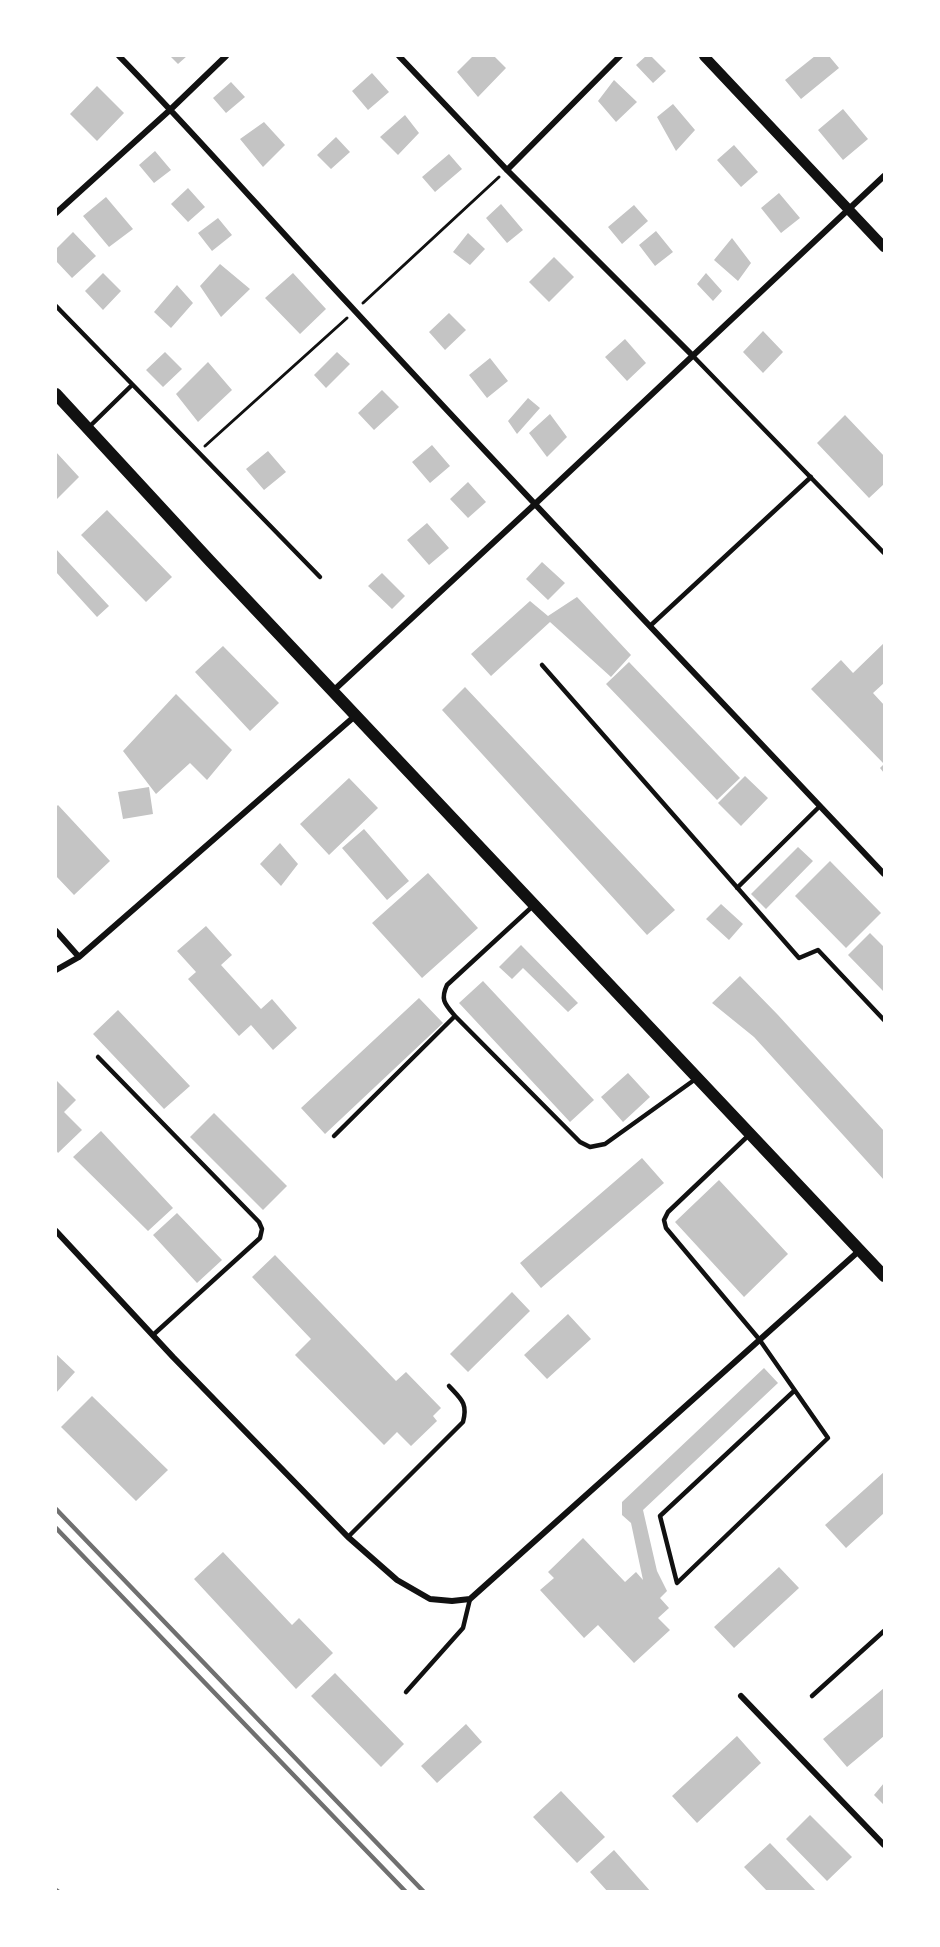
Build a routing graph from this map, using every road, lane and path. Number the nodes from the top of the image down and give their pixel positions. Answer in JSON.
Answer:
{"nodes":[{"id":1,"x":119,"y":56,"type":"edge"},
{"id":2,"x":226,"y":56,"type":"edge"},
{"id":3,"x":399,"y":56,"type":"edge"},
{"id":4,"x":620,"y":56,"type":"edge"},
{"id":5,"x":704,"y":56,"type":"edge"},
{"id":6,"x":171,"y":109,"type":"junction"},
{"id":7,"x":507,"y":170,"type":"junction"},
{"id":8,"x":885,"y":176,"type":"edge"},
{"id":9,"x":849,"y":208,"type":"junction"},
{"id":10,"x":56,"y":213,"type":"edge"},
{"id":11,"x":885,"y":247,"type":"edge"},
{"id":12,"x":56,"y":306,"type":"edge"},
{"id":13,"x":693,"y":356,"type":"junction"},
{"id":14,"x":132,"y":385,"type":"junction"},
{"id":15,"x":56,"y":394,"type":"edge"},
{"id":16,"x":88,"y":428,"type":"junction"},
{"id":17,"x":811,"y":477,"type":"junction"},
{"id":18,"x":535,"y":504,"type":"junction"},
{"id":19,"x":885,"y":553,"type":"edge"},
{"id":20,"x":320,"y":577,"type":"dead end"},
{"id":21,"x":650,"y":626,"type":"junction"},
{"id":22,"x":542,"y":665,"type":"dead end"},
{"id":23,"x":332,"y":692,"type":"junction"},
{"id":24,"x":355,"y":716,"type":"junction"},
{"id":25,"x":820,"y":806,"type":"junction"},
{"id":26,"x":885,"y":874,"type":"edge"},
{"id":27,"x":737,"y":888,"type":"junction"},
{"id":28,"x":534,"y":905,"type":"junction"},
{"id":29,"x":56,"y":931,"type":"edge"},
{"id":30,"x":79,"y":957,"type":"junction"},
{"id":31,"x":56,"y":970,"type":"edge"},
{"id":32,"x":455,"y":1016,"type":"junction"},
{"id":33,"x":885,"y":1020,"type":"edge"},
{"id":34,"x":98,"y":1057,"type":"dead end"},
{"id":35,"x":697,"y":1078,"type":"junction"},
{"id":36,"x":750,"y":1134,"type":"junction"},
{"id":37,"x":334,"y":1136,"type":"dead end"},
{"id":38,"x":56,"y":1230,"type":"edge"},
{"id":39,"x":860,"y":1250,"type":"junction"},
{"id":40,"x":885,"y":1276,"type":"edge"},
{"id":41,"x":153,"y":1335,"type":"junction"},
{"id":42,"x":759,"y":1339,"type":"junction"},
{"id":43,"x":449,"y":1386,"type":"dead end"},
{"id":44,"x":794,"y":1391,"type":"junction"},
{"id":45,"x":348,"y":1537,"type":"junction"},
{"id":46,"x":470,"y":1599,"type":"junction"},
{"id":47,"x":885,"y":1631,"type":"edge"},
{"id":48,"x":406,"y":1692,"type":"dead end"},
{"id":49,"x":741,"y":1696,"type":"dead end"},
{"id":50,"x":813,"y":1696,"type":"dead end"},
{"id":51,"x":885,"y":1845,"type":"edge"}],
"edges":[{"from":1,"to":6,"type":"street"},
{"from":2,"to":6,"type":"street"},
{"from":3,"to":7,"type":"street"},
{"from":4,"to":7,"type":"street"},
{"from":5,"to":9,"type":"street"},
{"from":6,"to":10,"type":"street"},
{"from":6,"to":18,"type":"street"},
{"from":7,"to":13,"type":"street"},
{"from":8,"to":9,"type":"street"},
{"from":9,"to":11,"type":"street"},
{"from":9,"to":13,"type":"street"},
{"from":12,"to":14,"type":"lane"},
{"from":13,"to":17,"type":"lane"},
{"from":13,"to":18,"type":"street"},
{"from":14,"to":16,"type":"lane"},
{"from":14,"to":20,"type":"lane"},
{"from":15,"to":16,"type":"main road"},
{"from":16,"to":23,"type":"main road"},
{"from":17,"to":19,"type":"lane"},
{"from":17,"to":21,"type":"lane"},
{"from":18,"to":21,"type":"street"},
{"from":18,"to":23,"type":"street"},
{"from":21,"to":25,"type":"street"},
{"from":22,"to":27,"type":"lane"},
{"from":23,"to":24,"type":"main road"},
{"from":24,"to":28,"type":"main road"},
{"from":24,"to":30,"type":"street"},
{"from":25,"to":26,"type":"street"},
{"from":25,"to":27,"type":"lane"},
{"from":27,"to":33,"type":"lane"},
{"from":28,"to":32,"type":"lane"},
{"from":28,"to":35,"type":"main road"},
{"from":29,"to":30,"type":"street"},
{"from":30,"to":31,"type":"street"},
{"from":32,"to":35,"type":"lane"},
{"from":32,"to":37,"type":"lane"},
{"from":34,"to":41,"type":"lane"},
{"from":35,"to":36,"type":"main road"},
{"from":36,"to":39,"type":"main road"},
{"from":36,"to":42,"type":"lane"},
{"from":38,"to":41,"type":"street"},
{"from":39,"to":40,"type":"main road"},
{"from":39,"to":42,"type":"street"},
{"from":41,"to":45,"type":"street"},
{"from":42,"to":44,"type":"lane"},
{"from":42,"to":46,"type":"street"},
{"from":43,"to":45,"type":"lane"},
{"from":44,"to":44,"type":"lane"},
{"from":45,"to":46,"type":"street"},
{"from":46,"to":48,"type":"lane"},
{"from":47,"to":50,"type":"lane"},
{"from":49,"to":51,"type":"street"}]}
